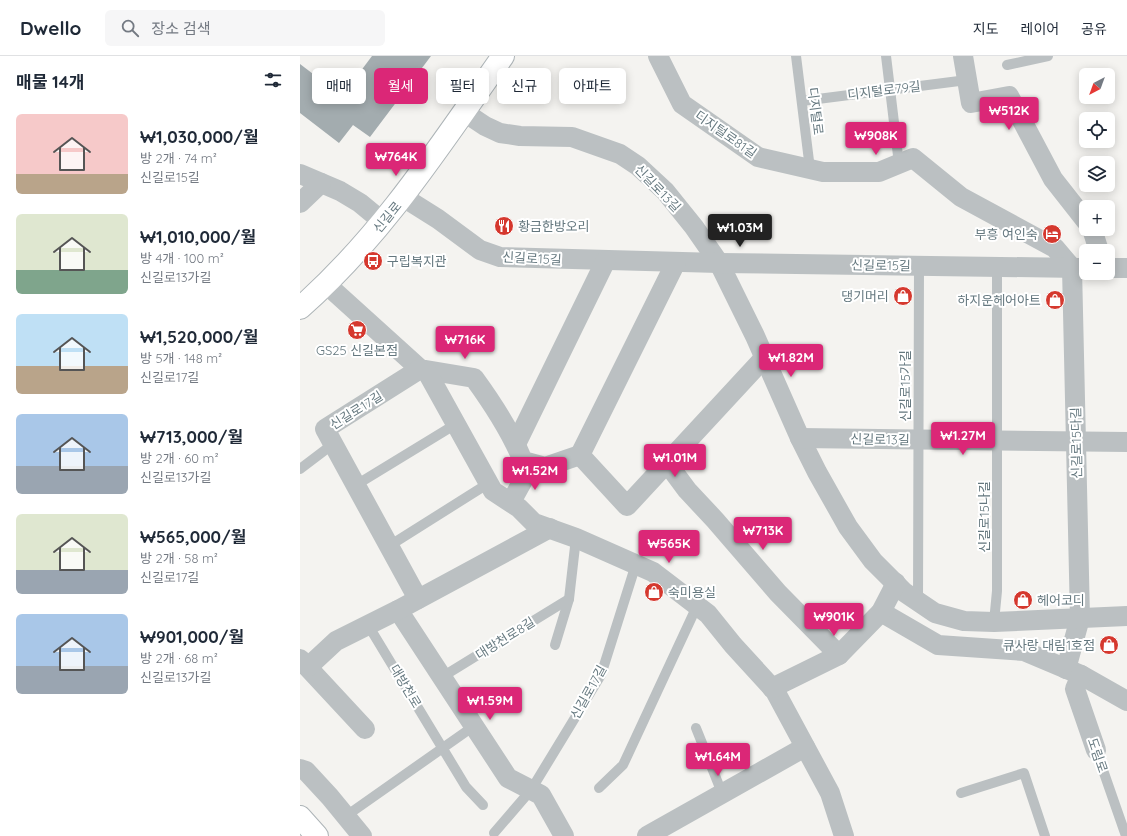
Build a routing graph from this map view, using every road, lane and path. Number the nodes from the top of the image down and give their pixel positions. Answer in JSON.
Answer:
{"nodes":[{"id":1,"x":504,"y":56,"type":"edge"},
{"id":2,"x":658,"y":56,"type":"edge"},
{"id":3,"x":796,"y":56,"type":"edge"},
{"id":4,"x":886,"y":56,"type":"edge"},
{"id":5,"x":963,"y":56,"type":"edge"},
{"id":6,"x":1048,"y":56,"type":"edge"},
{"id":7,"x":1007,"y":66,"type":"dead end"},
{"id":8,"x":967,"y":80,"type":"junction"},
{"id":9,"x":890,"y":90,"type":"junction"},
{"id":10,"x":802,"y":101,"type":"junction"},
{"id":11,"x":464,"y":112,"type":"junction"},
{"id":12,"x":899,"y":164,"type":"junction"},
{"id":13,"x":810,"y":169,"type":"junction"},
{"id":14,"x":300,"y":174,"type":"edge"},
{"id":15,"x":321,"y":183,"type":"junction"},
{"id":16,"x":403,"y":197,"type":"junction"},
{"id":17,"x":300,"y":203,"type":"edge"},
{"id":18,"x":1079,"y":212,"type":"edge"},
{"id":19,"x":383,"y":222,"type":"junction"},
{"id":20,"x":606,"y":260,"type":"junction"},
{"id":21,"x":676,"y":262,"type":"junction"},
{"id":22,"x":719,"y":263,"type":"junction"},
{"id":23,"x":919,"y":266,"type":"junction"},
{"id":24,"x":997,"y":267,"type":"junction"},
{"id":25,"x":1079,"y":268,"type":"edge"},
{"id":26,"x":1115,"y":268,"type":"edge"},
{"id":27,"x":1127,"y":268,"type":"edge"},
{"id":28,"x":326,"y":284,"type":"junction"},
{"id":29,"x":300,"y":308,"type":"edge"},
{"id":30,"x":764,"y":358,"type":"junction"},
{"id":31,"x":420,"y":369,"type":"junction"},
{"id":32,"x":456,"y":424,"type":"junction"},
{"id":33,"x":800,"y":438,"type":"junction"},
{"id":34,"x":918,"y":439,"type":"junction"},
{"id":35,"x":997,"y":440,"type":"junction"},
{"id":36,"x":1076,"y":442,"type":"junction"},
{"id":37,"x":1127,"y":442,"type":"edge"},
{"id":38,"x":333,"y":444,"type":"junction"},
{"id":39,"x":516,"y":444,"type":"junction"},
{"id":40,"x":580,"y":455,"type":"junction"},
{"id":41,"x":667,"y":463,"type":"junction"},
{"id":42,"x":532,"y":464,"type":"junction"},
{"id":43,"x":300,"y":469,"type":"edge"},
{"id":44,"x":490,"y":483,"type":"junction"},
{"id":45,"x":356,"y":485,"type":"junction"},
{"id":46,"x":511,"y":502,"type":"junction"},
{"id":47,"x":550,"y":528,"type":"junction"},
{"id":48,"x":576,"y":538,"type":"junction"},
{"id":49,"x":389,"y":546,"type":"junction"},
{"id":50,"x":636,"y":564,"type":"junction"},
{"id":51,"x":896,"y":584,"type":"junction"},
{"id":52,"x":418,"y":599,"type":"junction"},
{"id":53,"x":569,"y":599,"type":"junction"},
{"id":54,"x":918,"y":602,"type":"junction"},
{"id":55,"x":698,"y":606,"type":"junction"},
{"id":56,"x":398,"y":610,"type":"junction"},
{"id":57,"x":881,"y":612,"type":"junction"},
{"id":58,"x":1127,"y":616,"type":"edge"},
{"id":59,"x":1080,"y":618,"type":"junction"},
{"id":60,"x":1026,"y":621,"type":"junction"},
{"id":61,"x":994,"y":622,"type":"junction"},
{"id":62,"x":368,"y":625,"type":"junction"},
{"id":63,"x":555,"y":645,"type":"dead end"},
{"id":64,"x":1024,"y":651,"type":"junction"},
{"id":65,"x":839,"y":655,"type":"junction"},
{"id":66,"x":304,"y":663,"type":"edge"},
{"id":67,"x":1074,"y":672,"type":"junction"},
{"id":68,"x":442,"y":677,"type":"junction"},
{"id":69,"x":772,"y":688,"type":"junction"},
{"id":70,"x":1127,"y":701,"type":"edge"},
{"id":71,"x":474,"y":726,"type":"junction"},
{"id":72,"x":696,"y":728,"type":"dead end"},
{"id":73,"x":365,"y":729,"type":"dead end"},
{"id":74,"x":443,"y":746,"type":"junction"},
{"id":75,"x":804,"y":746,"type":"junction"},
{"id":76,"x":1096,"y":750,"type":"joint"},
{"id":77,"x":300,"y":769,"type":"edge"},
{"id":78,"x":599,"y":788,"type":"dead end"},
{"id":79,"x":531,"y":790,"type":"junction"},
{"id":80,"x":722,"y":793,"type":"junction"},
{"id":81,"x":961,"y":793,"type":"dead end"},
{"id":82,"x":483,"y":806,"type":"dead end"},
{"id":83,"x":346,"y":816,"type":"junction"},
{"id":84,"x":300,"y":817,"type":"edge"},
{"id":85,"x":494,"y":833,"type":"dead end"},
{"id":86,"x":317,"y":836,"type":"edge"},
{"id":87,"x":362,"y":836,"type":"edge"},
{"id":88,"x":564,"y":836,"type":"edge"},
{"id":89,"x":647,"y":836,"type":"edge"},
{"id":90,"x":844,"y":836,"type":"edge"},
{"id":91,"x":1045,"y":836,"type":"edge"},
{"id":92,"x":1126,"y":836,"type":"edge"}],
"edges":[{"from":1,"to":11,"type":"main road","name":"신길로"},
{"from":2,"to":13,"type":"street","name":"디지털로81길"},
{"from":3,"to":10,"type":"lane","name":"디지털로"},
{"from":4,"to":9,"type":"lane"},
{"from":5,"to":8,"type":"street"},
{"from":6,"to":7,"type":"lane"},
{"from":8,"to":9,"type":"lane","name":"디지털로79길"},
{"from":8,"to":18,"type":"street"},
{"from":9,"to":10,"type":"lane","name":"디지털로79길"},
{"from":9,"to":12,"type":"lane"},
{"from":10,"to":13,"type":"lane","name":"디지털로"},
{"from":11,"to":16,"type":"main road","name":"신길로"},
{"from":11,"to":22,"type":"street","name":"신길로13길"},
{"from":12,"to":13,"type":"street","name":"디지털로81길"},
{"from":12,"to":25,"type":"street","name":"디지털로81길"},
{"from":14,"to":15,"type":"street"},
{"from":15,"to":17,"type":"street"},
{"from":15,"to":19,"type":"street"},
{"from":16,"to":19,"type":"main road","name":"신길로"},
{"from":16,"to":20,"type":"street","name":"신길로15길"},
{"from":19,"to":28,"type":"main road","name":"신길로"},
{"from":20,"to":21,"type":"street","name":"신길로15길"},
{"from":20,"to":39,"type":"street"},
{"from":21,"to":22,"type":"street","name":"신길로15길"},
{"from":21,"to":40,"type":"street"},
{"from":22,"to":23,"type":"street","name":"신길로15길"},
{"from":22,"to":30,"type":"street","name":"신길로13길"},
{"from":23,"to":24,"type":"street","name":"신길로15길"},
{"from":23,"to":34,"type":"lane","name":"신길로15가길"},
{"from":24,"to":25,"type":"street","name":"신길로15길"},
{"from":24,"to":35,"type":"lane","name":"신길로15나길"},
{"from":25,"to":36,"type":"street","name":"신길로15다길"},
{"from":26,"to":27,"type":"street"},
{"from":28,"to":29,"type":"main road","name":"신길로"},
{"from":28,"to":31,"type":"street"},
{"from":30,"to":33,"type":"street","name":"신길로13길"},
{"from":30,"to":41,"type":"street"},
{"from":31,"to":32,"type":"street"},
{"from":31,"to":38,"type":"street","name":"신길로17길"},
{"from":31,"to":39,"type":"street"},
{"from":32,"to":44,"type":"street"},
{"from":32,"to":45,"type":"lane"},
{"from":33,"to":34,"type":"street","name":"신길로13길"},
{"from":33,"to":51,"type":"street","name":"신길로13길"},
{"from":34,"to":35,"type":"street","name":"신길로13길"},
{"from":34,"to":54,"type":"lane","name":"신길로15가길"},
{"from":35,"to":36,"type":"street","name":"신길로13길"},
{"from":35,"to":61,"type":"lane","name":"신길로15나길"},
{"from":36,"to":37,"type":"street","name":"신길로13길"},
{"from":36,"to":59,"type":"street","name":"신길로15다길"},
{"from":38,"to":43,"type":"lane"},
{"from":38,"to":45,"type":"street","name":"신길로17길"},
{"from":39,"to":42,"type":"street"},
{"from":40,"to":41,"type":"street"},
{"from":40,"to":42,"type":"street"},
{"from":41,"to":65,"type":"street"},
{"from":42,"to":46,"type":"street"},
{"from":44,"to":46,"type":"street"},
{"from":44,"to":49,"type":"lane"},
{"from":45,"to":49,"type":"street","name":"신길로17길"},
{"from":46,"to":47,"type":"street"},
{"from":47,"to":48,"type":"street"},
{"from":47,"to":52,"type":"street"},
{"from":48,"to":50,"type":"street"},
{"from":48,"to":53,"type":"lane"},
{"from":49,"to":52,"type":"street","name":"신길로17길"},
{"from":50,"to":55,"type":"street"},
{"from":50,"to":79,"type":"lane","name":"신길로17길"},
{"from":51,"to":54,"type":"street","name":"신길로13길"},
{"from":51,"to":57,"type":"street"},
{"from":52,"to":56,"type":"street"},
{"from":53,"to":63,"type":"lane"},
{"from":53,"to":68,"type":"lane","name":"대방천로8길"},
{"from":54,"to":61,"type":"street","name":"신길로13길"},
{"from":55,"to":69,"type":"street"},
{"from":55,"to":78,"type":"lane"},
{"from":56,"to":62,"type":"street"},
{"from":56,"to":68,"type":"street"},
{"from":57,"to":64,"type":"street"},
{"from":57,"to":65,"type":"street"},
{"from":58,"to":59,"type":"street","name":"신길로13길"},
{"from":59,"to":60,"type":"street","name":"신길로13길"},
{"from":59,"to":67,"type":"street","name":"신길로15다길"},
{"from":60,"to":61,"type":"street","name":"신길로13길"},
{"from":60,"to":64,"type":"street"},
{"from":62,"to":66,"type":"street"},
{"from":62,"to":74,"type":"lane","name":"대방천로"},
{"from":64,"to":67,"type":"street"},
{"from":65,"to":69,"type":"street"},
{"from":66,"to":73,"type":"street"},
{"from":67,"to":70,"type":"street"},
{"from":67,"to":76,"type":"street","name":"도림로"},
{"from":68,"to":71,"type":"street"},
{"from":69,"to":75,"type":"street"},
{"from":71,"to":74,"type":"lane"},
{"from":71,"to":79,"type":"street"},
{"from":72,"to":80,"type":"lane"},
{"from":74,"to":82,"type":"lane","name":"대방천로"},
{"from":74,"to":83,"type":"lane"},
{"from":75,"to":80,"type":"street"},
{"from":75,"to":90,"type":"street"},
{"from":76,"to":92,"type":"lane","name":"도림로"},
{"from":77,"to":83,"type":"street"},
{"from":79,"to":85,"type":"lane"},
{"from":79,"to":88,"type":"street"},
{"from":80,"to":89,"type":"street"},
{"from":81,"to":91,"type":"lane"},
{"from":83,"to":87,"type":"street"},
{"from":84,"to":86,"type":"main road"}]}
